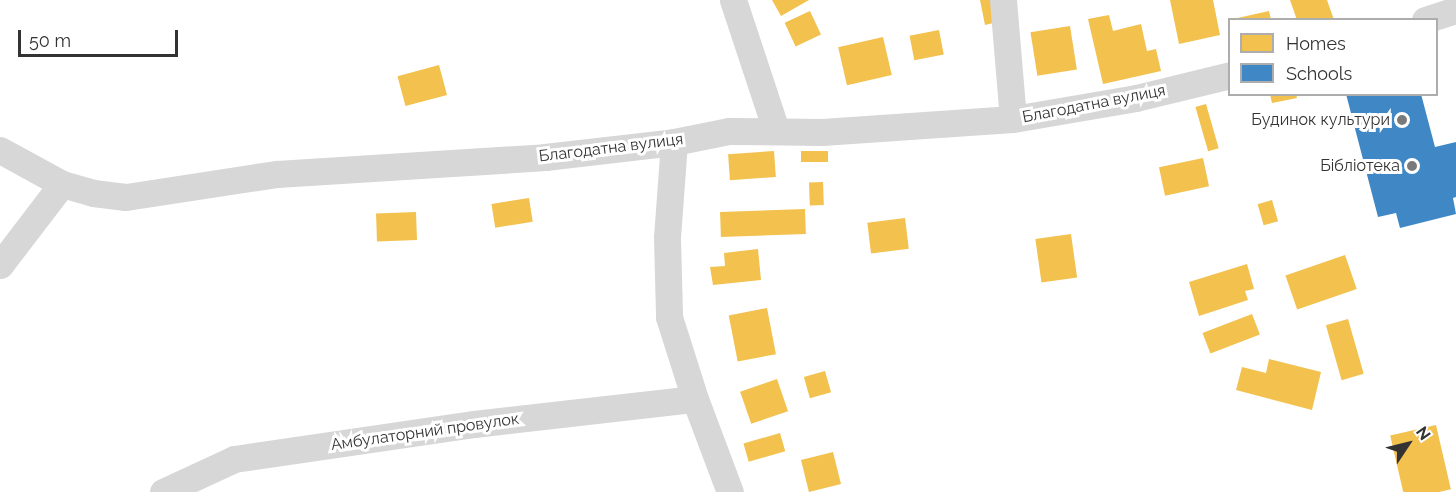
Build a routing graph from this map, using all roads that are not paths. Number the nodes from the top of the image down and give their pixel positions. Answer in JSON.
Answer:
{"nodes":[{"id":1,"x":733,"y":0,"type":"edge"},
{"id":2,"x":1003,"y":0,"type":"edge"},
{"id":3,"x":1456,"y":10,"type":"edge"},
{"id":4,"x":1431,"y":18,"type":"edge"},
{"id":5,"x":1228,"y":75,"type":"edge"},
{"id":6,"x":1013,"y":119,"type":"junction"},
{"id":7,"x":776,"y":130,"type":"junction"},
{"id":8,"x":674,"y":142,"type":"junction"},
{"id":9,"x":0,"y":150,"type":"edge"},
{"id":10,"x":62,"y":184,"type":"junction"},
{"id":11,"x":0,"y":265,"type":"edge"},
{"id":12,"x":695,"y":399,"type":"junction"},
{"id":13,"x":163,"y":492,"type":"edge"},
{"id":14,"x":730,"y":492,"type":"edge"}],
"edges":[{"from":1,"to":7,"type":"street"},
{"from":2,"to":6,"type":"street"},
{"from":3,"to":4,"type":"street"},
{"from":5,"to":6,"type":"street","name":"Благодатна вулиця"},
{"from":6,"to":7,"type":"street","name":"Благодатна вулиця"},
{"from":7,"to":8,"type":"street","name":"Благодатна вулиця"},
{"from":8,"to":10,"type":"street","name":"Благодатна вулиця"},
{"from":8,"to":12,"type":"street"},
{"from":9,"to":10,"type":"street","name":"Благодатна вулиця"},
{"from":10,"to":11,"type":"street"},
{"from":12,"to":13,"type":"street","name":"Амбулаторний провулок"},
{"from":12,"to":14,"type":"street"}]}
